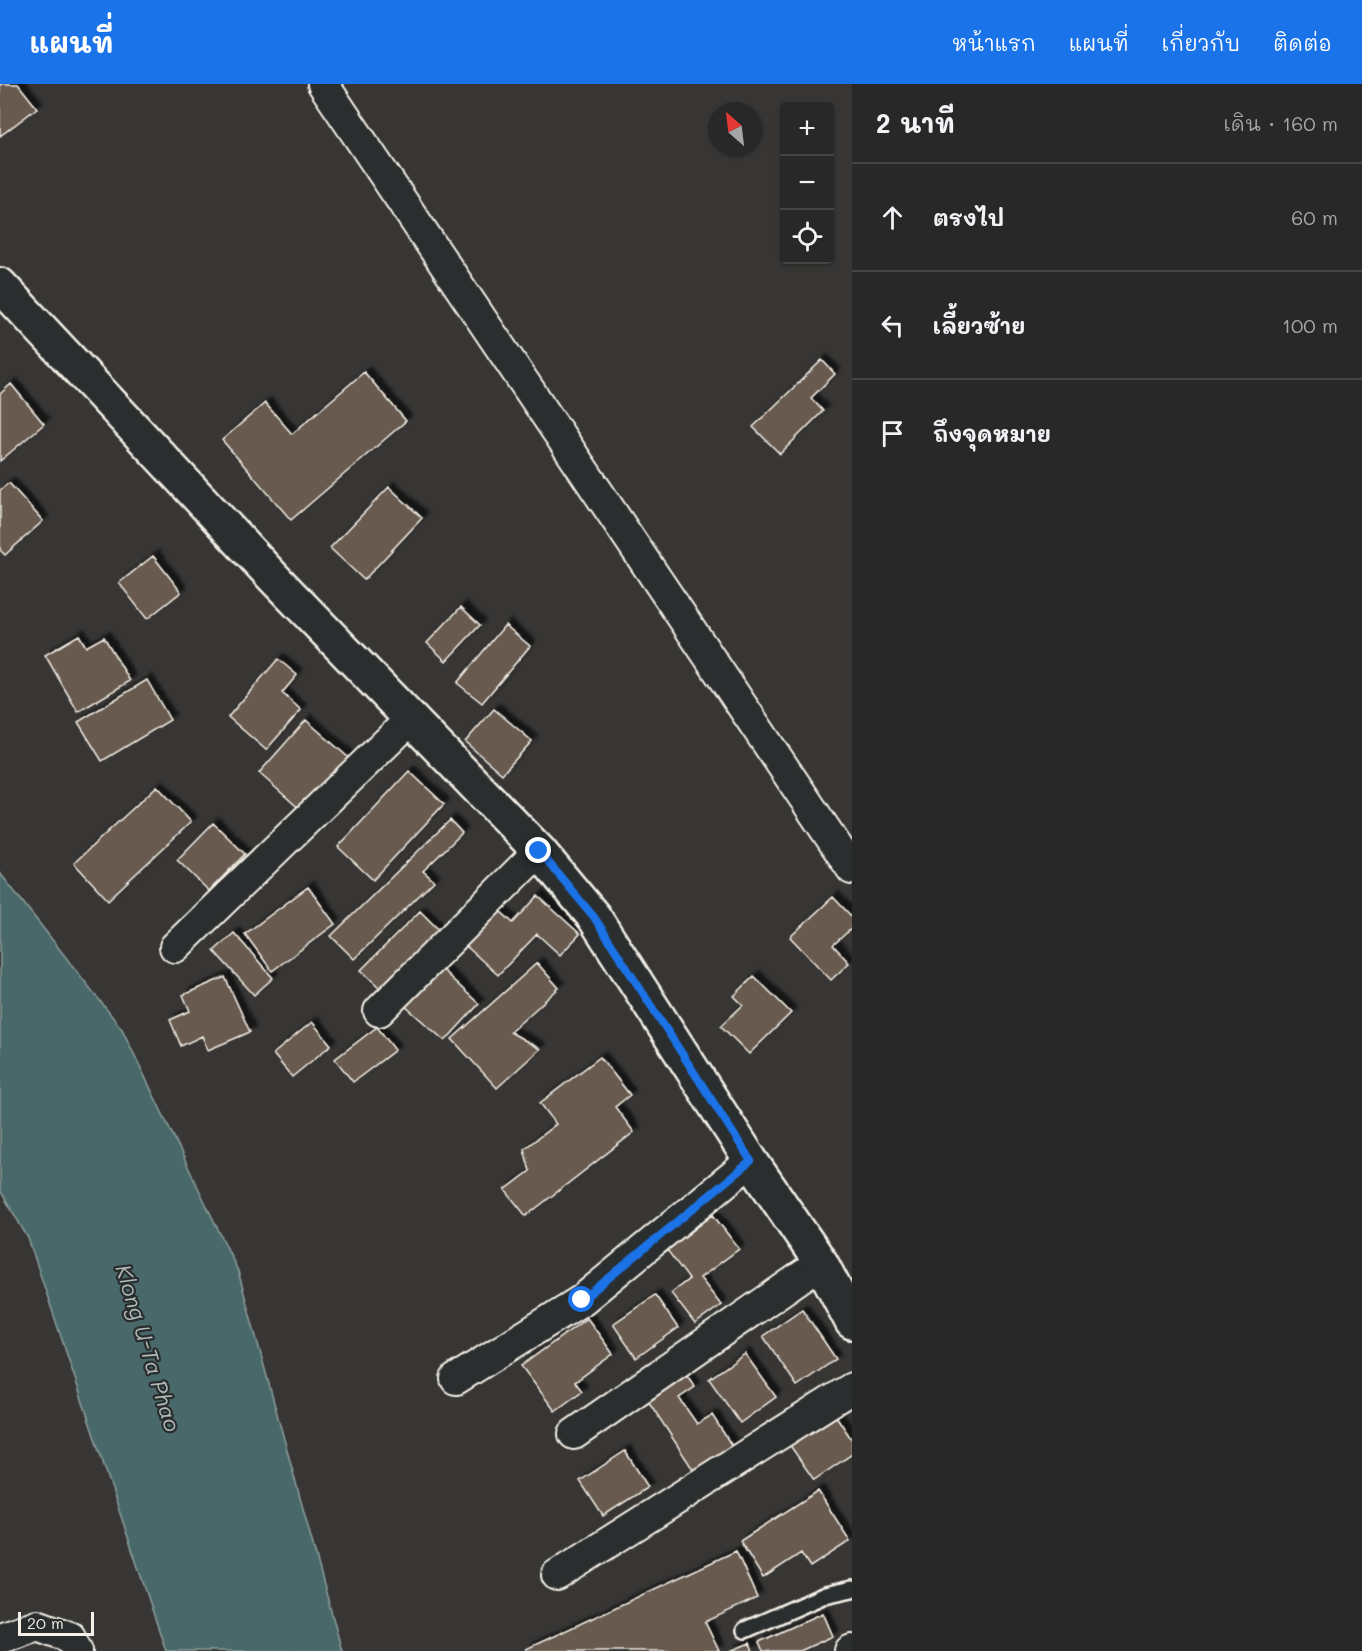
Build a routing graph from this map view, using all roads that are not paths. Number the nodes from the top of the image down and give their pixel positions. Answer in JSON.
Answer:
{"nodes":[{"id":1,"x":323,"y":84,"type":"edge"},
{"id":2,"x":0,"y":285,"type":"edge"},
{"id":3,"x":411,"y":719,"type":"junction"},
{"id":4,"x":539,"y":851,"type":"junction"},
{"id":5,"x":852,"y":869,"type":"edge"},
{"id":6,"x":175,"y":947,"type":"dead end"},
{"id":7,"x":379,"y":1011,"type":"dead end"},
{"id":8,"x":751,"y":1161,"type":"junction"},
{"id":9,"x":821,"y":1263,"type":"junction"},
{"id":10,"x":852,"y":1322,"type":"edge"},
{"id":11,"x":456,"y":1379,"type":"dead end"},
{"id":12,"x":852,"y":1388,"type":"edge"},
{"id":13,"x":574,"y":1434,"type":"dead end"},
{"id":14,"x":557,"y":1575,"type":"dead end"},
{"id":15,"x":852,"y":1589,"type":"edge"},
{"id":16,"x":745,"y":1630,"type":"dead end"},
{"id":17,"x":0,"y":1638,"type":"edge"},
{"id":18,"x":77,"y":1651,"type":"edge"}],
"edges":[{"from":1,"to":5,"type":"street"},
{"from":2,"to":3,"type":"street"},
{"from":3,"to":4,"type":"street"},
{"from":3,"to":6,"type":"street"},
{"from":4,"to":7,"type":"street"},
{"from":4,"to":8,"type":"street"},
{"from":8,"to":9,"type":"street"},
{"from":8,"to":11,"type":"street"},
{"from":9,"to":10,"type":"street"},
{"from":9,"to":13,"type":"street"},
{"from":12,"to":14,"type":"street"},
{"from":15,"to":16,"type":"lane"},
{"from":17,"to":18,"type":"street"}]}
